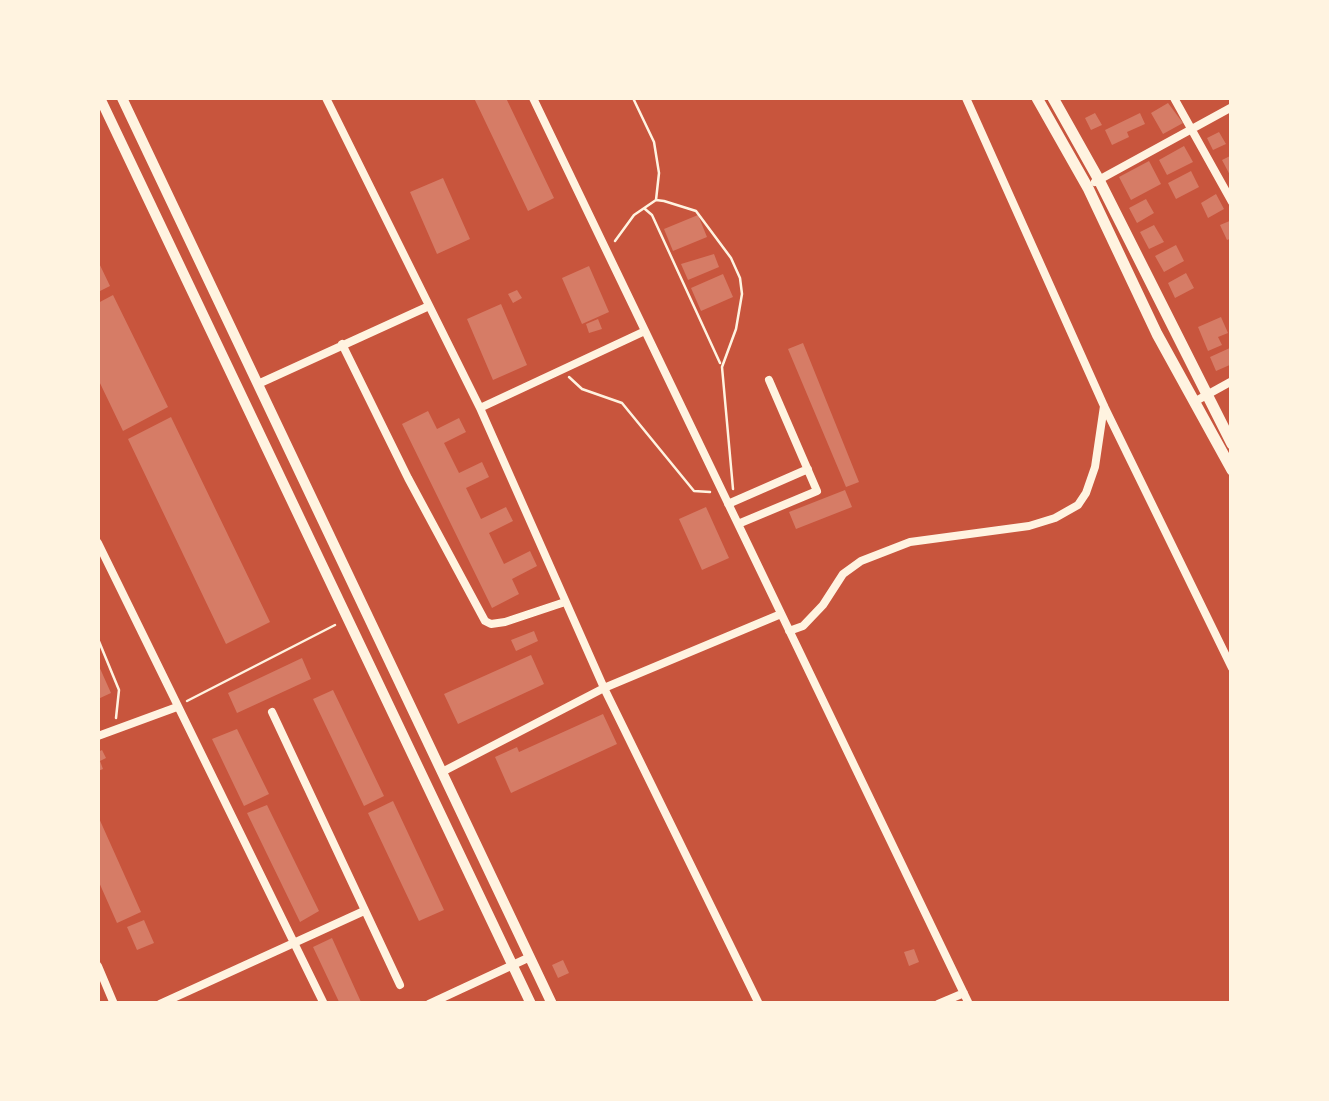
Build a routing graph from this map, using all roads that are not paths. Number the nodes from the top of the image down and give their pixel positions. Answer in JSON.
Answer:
{"nodes":[{"id":1,"x":100,"y":98,"type":"edge"},
{"id":2,"x":122,"y":98,"type":"edge"},
{"id":3,"x":326,"y":98,"type":"edge"},
{"id":4,"x":533,"y":98,"type":"edge"},
{"id":5,"x":966,"y":98,"type":"edge"},
{"id":6,"x":1037,"y":98,"type":"edge"},
{"id":7,"x":1053,"y":98,"type":"edge"},
{"id":8,"x":1174,"y":98,"type":"edge"},
{"id":9,"x":1232,"y":108,"type":"edge"},
{"id":10,"x":1191,"y":130,"type":"junction"},
{"id":11,"x":1099,"y":180,"type":"junction"},
{"id":12,"x":1088,"y":188,"type":"junction"},
{"id":13,"x":1232,"y":202,"type":"edge"},
{"id":14,"x":429,"y":306,"type":"junction"},
{"id":15,"x":646,"y":330,"type":"junction"},
{"id":16,"x":342,"y":344,"type":"junction"},
{"id":17,"x":769,"y":380,"type":"dead end"},
{"id":18,"x":1232,"y":381,"type":"edge"},
{"id":19,"x":258,"y":384,"type":"junction"},
{"id":20,"x":1200,"y":399,"type":"junction"},
{"id":21,"x":1104,"y":406,"type":"junction"},
{"id":22,"x":480,"y":408,"type":"junction"},
{"id":23,"x":1232,"y":444,"type":"edge"},
{"id":24,"x":808,"y":469,"type":"junction"},
{"id":25,"x":1232,"y":470,"type":"edge"},
{"id":26,"x":731,"y":502,"type":"junction"},
{"id":27,"x":738,"y":524,"type":"junction"},
{"id":28,"x":98,"y":543,"type":"edge"},
{"id":29,"x":565,"y":602,"type":"junction"},
{"id":30,"x":781,"y":614,"type":"junction"},
{"id":31,"x":790,"y":631,"type":"junction"},
{"id":32,"x":1232,"y":668,"type":"edge"},
{"id":33,"x":604,"y":688,"type":"junction"},
{"id":34,"x":177,"y":706,"type":"junction"},
{"id":35,"x":272,"y":712,"type":"dead end"},
{"id":36,"x":98,"y":736,"type":"edge"},
{"id":37,"x":442,"y":772,"type":"junction"},
{"id":38,"x":364,"y":910,"type":"junction"},
{"id":39,"x":296,"y":944,"type":"junction"},
{"id":40,"x":530,"y":958,"type":"junction"},
{"id":41,"x":98,"y":966,"type":"edge"},
{"id":42,"x":514,"y":967,"type":"junction"},
{"id":43,"x":400,"y":985,"type":"dead end"},
{"id":44,"x":964,"y":993,"type":"junction"},
{"id":45,"x":114,"y":1004,"type":"edge"},
{"id":46,"x":160,"y":1004,"type":"edge"},
{"id":47,"x":324,"y":1004,"type":"edge"},
{"id":48,"x":429,"y":1004,"type":"edge"},
{"id":49,"x":531,"y":1004,"type":"edge"},
{"id":50,"x":552,"y":1004,"type":"edge"},
{"id":51,"x":759,"y":1004,"type":"edge"},
{"id":52,"x":938,"y":1004,"type":"edge"},
{"id":53,"x":969,"y":1004,"type":"edge"}],
"edges":[{"from":1,"to":42,"type":"street"},
{"from":2,"to":19,"type":"street"},
{"from":3,"to":14,"type":"street"},
{"from":4,"to":15,"type":"street"},
{"from":5,"to":21,"type":"street"},
{"from":6,"to":12,"type":"main road"},
{"from":7,"to":11,"type":"main road"},
{"from":8,"to":10,"type":"street"},
{"from":9,"to":10,"type":"street"},
{"from":10,"to":11,"type":"street"},
{"from":10,"to":13,"type":"street"},
{"from":11,"to":12,"type":"street"},
{"from":11,"to":20,"type":"main road"},
{"from":12,"to":20,"type":"main road"},
{"from":14,"to":16,"type":"street"},
{"from":14,"to":22,"type":"street"},
{"from":15,"to":22,"type":"street"},
{"from":15,"to":26,"type":"street"},
{"from":16,"to":19,"type":"street"},
{"from":16,"to":29,"type":"street"},
{"from":17,"to":24,"type":"street"},
{"from":18,"to":20,"type":"street"},
{"from":19,"to":37,"type":"street"},
{"from":20,"to":23,"type":"main road"},
{"from":20,"to":25,"type":"main road"},
{"from":21,"to":31,"type":"street"},
{"from":21,"to":32,"type":"street"},
{"from":22,"to":29,"type":"street"},
{"from":24,"to":26,"type":"street"},
{"from":24,"to":27,"type":"street"},
{"from":26,"to":27,"type":"street"},
{"from":27,"to":30,"type":"street"},
{"from":28,"to":34,"type":"street"},
{"from":29,"to":33,"type":"street"},
{"from":30,"to":31,"type":"street"},
{"from":30,"to":33,"type":"street"},
{"from":31,"to":44,"type":"street"},
{"from":33,"to":37,"type":"street"},
{"from":33,"to":51,"type":"street"},
{"from":34,"to":36,"type":"street"},
{"from":34,"to":39,"type":"street"},
{"from":35,"to":38,"type":"street"},
{"from":37,"to":40,"type":"street"},
{"from":38,"to":39,"type":"street"},
{"from":38,"to":43,"type":"street"},
{"from":39,"to":46,"type":"street"},
{"from":39,"to":47,"type":"street"},
{"from":40,"to":42,"type":"street"},
{"from":40,"to":50,"type":"street"},
{"from":41,"to":45,"type":"street"},
{"from":42,"to":48,"type":"street"},
{"from":42,"to":49,"type":"street"},
{"from":44,"to":52,"type":"street"},
{"from":44,"to":53,"type":"street"}]}
